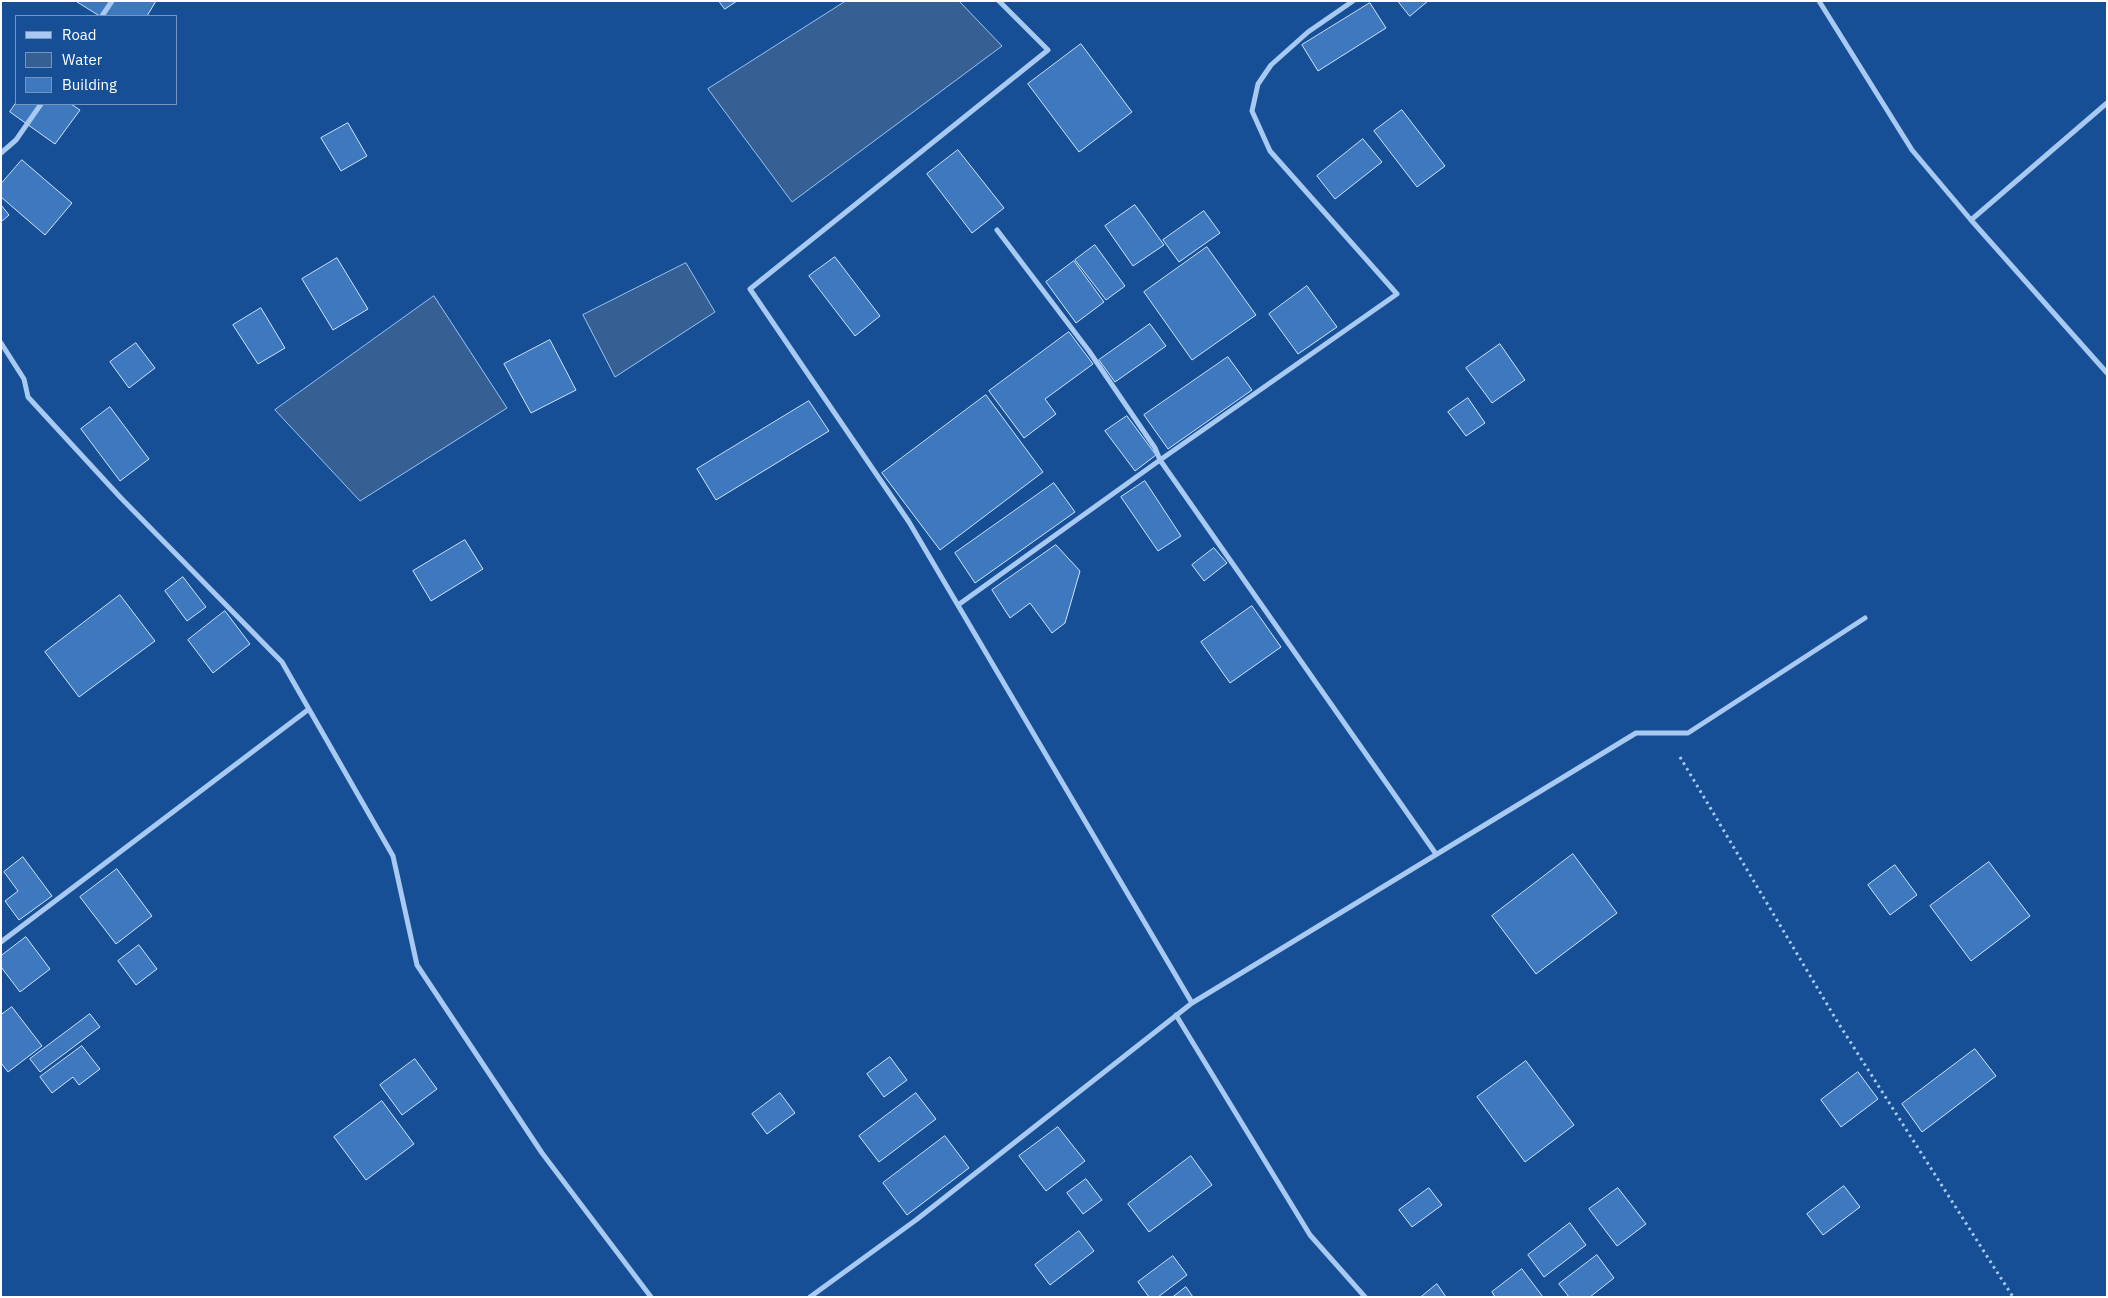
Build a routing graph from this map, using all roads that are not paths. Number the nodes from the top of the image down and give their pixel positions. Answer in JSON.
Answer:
{"nodes":[{"id":1,"x":112,"y":1,"type":"edge"},
{"id":2,"x":999,"y":1,"type":"edge"},
{"id":3,"x":1353,"y":1,"type":"edge"},
{"id":4,"x":1819,"y":1,"type":"edge"},
{"id":5,"x":103,"y":15,"type":"edge"},
{"id":6,"x":2107,"y":103,"type":"edge"},
{"id":7,"x":40,"y":105,"type":"edge"},
{"id":8,"x":1,"y":153,"type":"edge"},
{"id":9,"x":1971,"y":220,"type":"junction"},
{"id":10,"x":997,"y":230,"type":"dead end"},
{"id":11,"x":1,"y":343,"type":"edge"},
{"id":12,"x":2107,"y":373,"type":"edge"},
{"id":13,"x":1160,"y":460,"type":"junction"},
{"id":14,"x":958,"y":605,"type":"junction"},
{"id":15,"x":1865,"y":618,"type":"dead end"},
{"id":16,"x":309,"y":709,"type":"junction"},
{"id":17,"x":1436,"y":854,"type":"junction"},
{"id":18,"x":1,"y":942,"type":"edge"},
{"id":19,"x":1192,"y":1003,"type":"junction"},
{"id":20,"x":1176,"y":1015,"type":"junction"},
{"id":21,"x":651,"y":1297,"type":"edge"},
{"id":22,"x":810,"y":1297,"type":"edge"},
{"id":23,"x":1365,"y":1297,"type":"edge"}],
"edges":[{"from":1,"to":5,"type":"street"},
{"from":2,"to":14,"type":"street"},
{"from":3,"to":13,"type":"street"},
{"from":4,"to":9,"type":"street"},
{"from":6,"to":9,"type":"street"},
{"from":7,"to":8,"type":"street"},
{"from":9,"to":12,"type":"street"},
{"from":10,"to":13,"type":"street"},
{"from":11,"to":16,"type":"street"},
{"from":13,"to":14,"type":"street"},
{"from":13,"to":17,"type":"street"},
{"from":14,"to":19,"type":"street"},
{"from":15,"to":17,"type":"street"},
{"from":16,"to":18,"type":"street"},
{"from":16,"to":21,"type":"street"},
{"from":17,"to":19,"type":"street"},
{"from":19,"to":20,"type":"street"},
{"from":20,"to":22,"type":"street"},
{"from":20,"to":23,"type":"street"}]}
